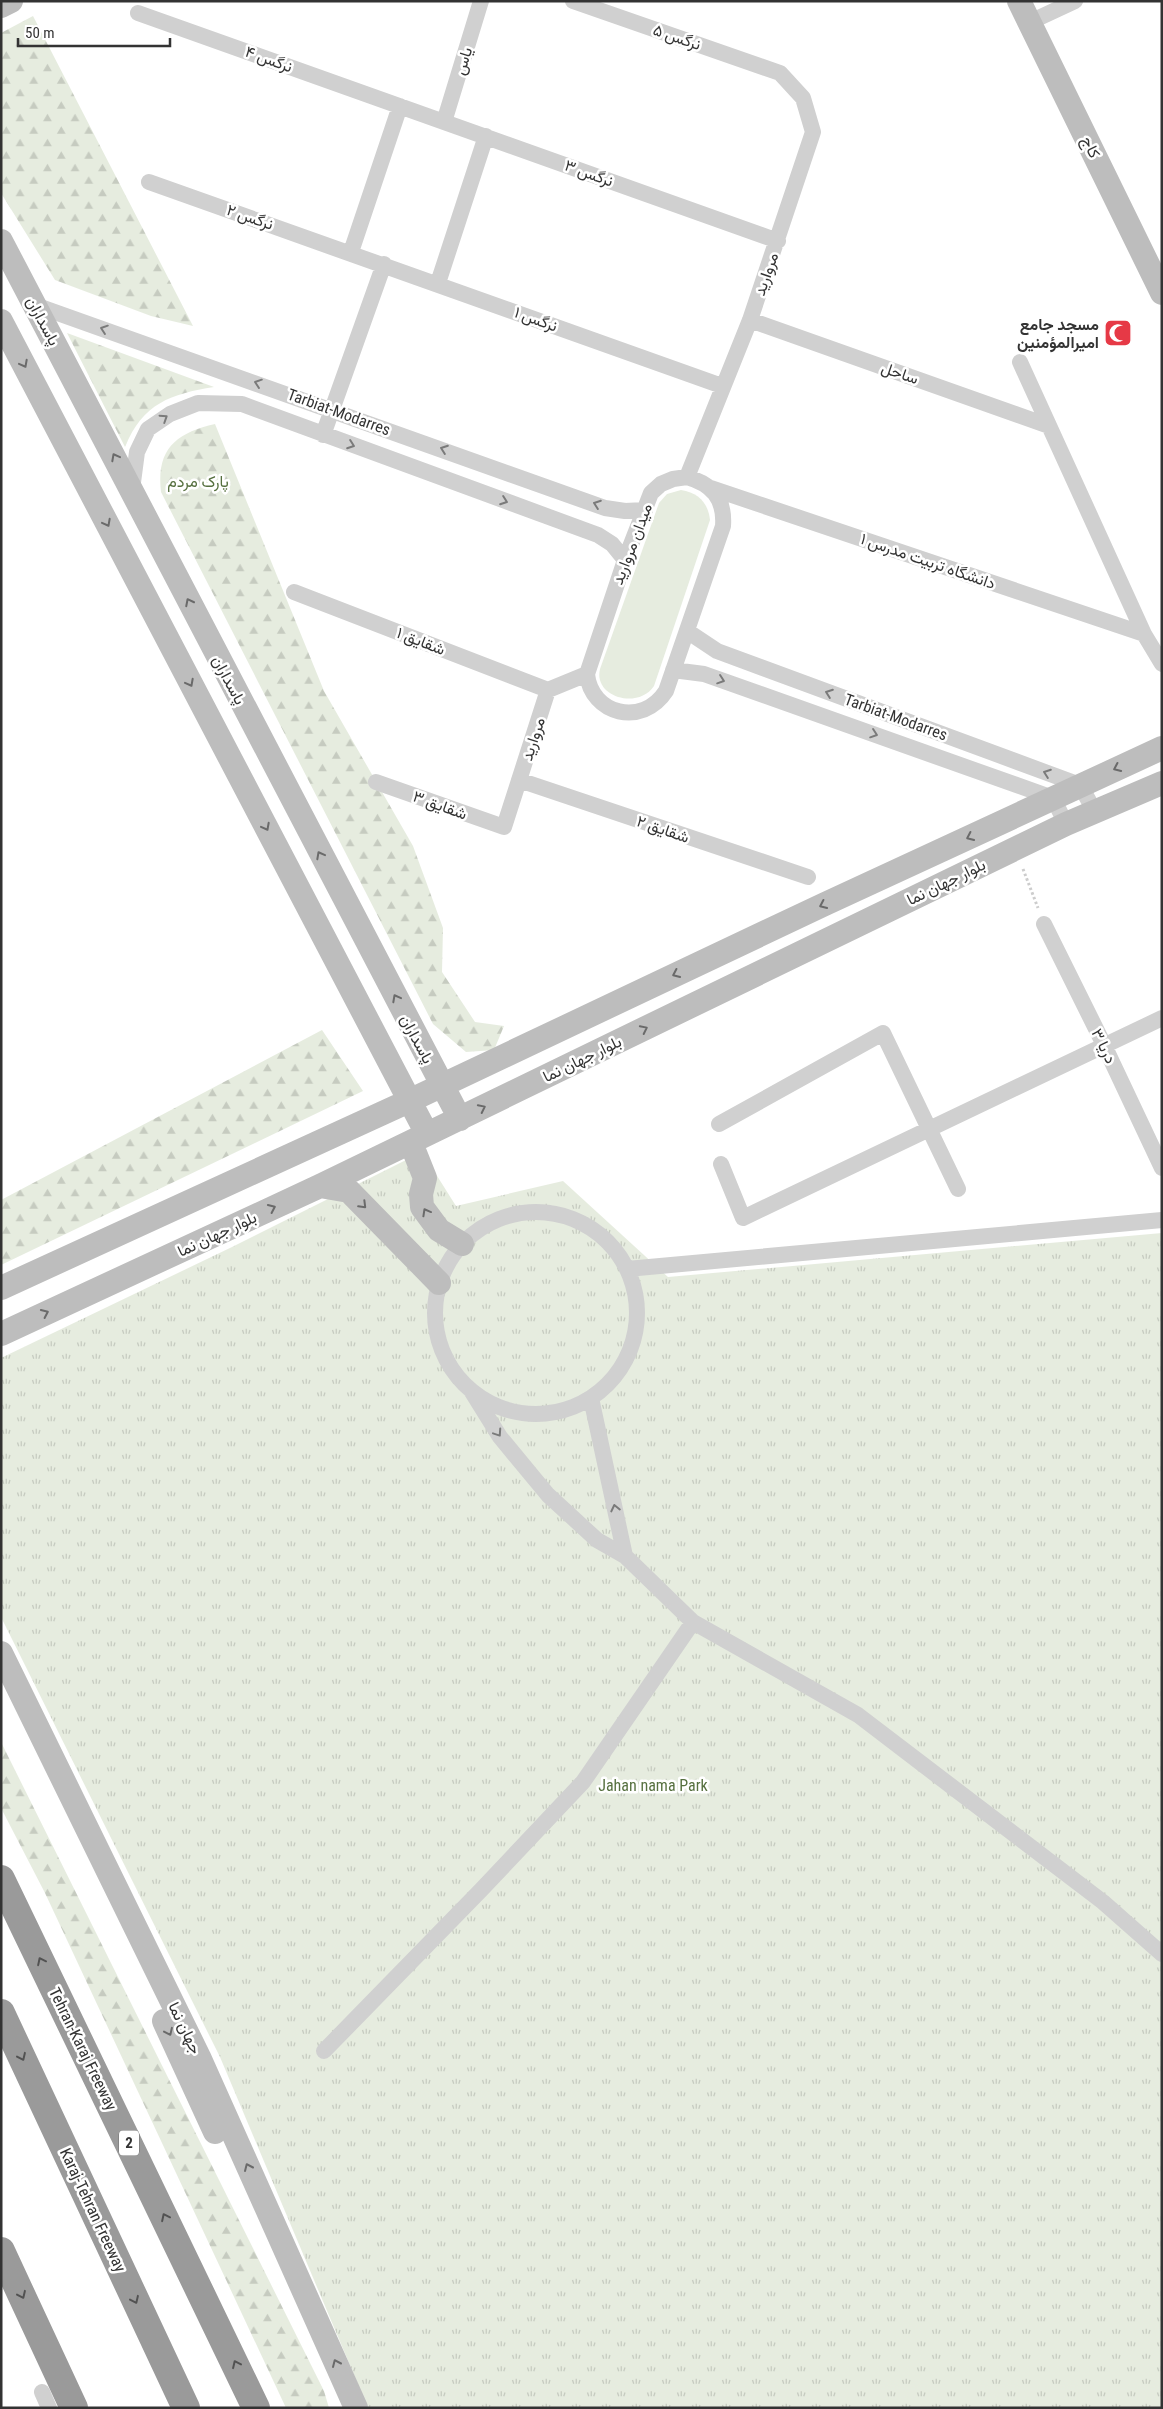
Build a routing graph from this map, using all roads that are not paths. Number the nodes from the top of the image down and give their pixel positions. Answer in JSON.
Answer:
{"nodes":[{"id":1,"x":11,"y":1,"type":"edge"},
{"id":2,"x":481,"y":1,"type":"edge"},
{"id":3,"x":573,"y":1,"type":"edge"},
{"id":4,"x":1075,"y":1,"type":"edge"},
{"id":5,"x":1,"y":6,"type":"edge"},
{"id":6,"x":1024,"y":12,"type":"edge"},
{"id":7,"x":138,"y":13,"type":"dead end"},
{"id":8,"x":780,"y":73,"type":"joint"},
{"id":9,"x":400,"y":106,"type":"junction"},
{"id":10,"x":444,"y":122,"type":"junction"},
{"id":11,"x":486,"y":136,"type":"junction"},
{"id":12,"x":149,"y":182,"type":"dead end"},
{"id":13,"x":1,"y":241,"type":"edge"},
{"id":14,"x":778,"y":241,"type":"junction"},
{"id":15,"x":350,"y":252,"type":"junction"},
{"id":16,"x":384,"y":264,"type":"junction"},
{"id":17,"x":438,"y":283,"type":"junction"},
{"id":18,"x":1162,"y":293,"type":"edge"},
{"id":19,"x":35,"y":305,"type":"junction"},
{"id":20,"x":750,"y":320,"type":"junction"},
{"id":21,"x":1,"y":321,"type":"edge"},
{"id":22,"x":1020,"y":362,"type":"dead end"},
{"id":23,"x":722,"y":386,"type":"junction"},
{"id":24,"x":333,"y":409,"type":"junction"},
{"id":25,"x":1049,"y":426,"type":"junction"},
{"id":26,"x":324,"y":434,"type":"junction"},
{"id":27,"x":687,"y":477,"type":"junction"},
{"id":28,"x":712,"y":488,"type":"junction"},
{"id":29,"x":132,"y":490,"type":"junction"},
{"id":30,"x":644,"y":510,"type":"junction"},
{"id":31,"x":625,"y":560,"type":"junction"},
{"id":32,"x":294,"y":592,"type":"dead end"},
{"id":33,"x":687,"y":631,"type":"junction"},
{"id":34,"x":1144,"y":634,"type":"junction"},
{"id":35,"x":207,"y":638,"type":"junction"},
{"id":36,"x":174,"y":651,"type":"junction"},
{"id":37,"x":1162,"y":664,"type":"edge"},
{"id":38,"x":673,"y":670,"type":"junction"},
{"id":39,"x":587,"y":674,"type":"junction"},
{"id":40,"x":548,"y":690,"type":"junction"},
{"id":41,"x":1162,"y":748,"type":"edge"},
{"id":42,"x":519,"y":780,"type":"junction"},
{"id":43,"x":376,"y":782,"type":"dead end"},
{"id":44,"x":1162,"y":783,"type":"edge"},
{"id":45,"x":1080,"y":785,"type":"junction"},
{"id":46,"x":1053,"y":798,"type":"junction"},
{"id":47,"x":1095,"y":812,"type":"junction"},
{"id":48,"x":1066,"y":824,"type":"junction"},
{"id":49,"x":504,"y":827,"type":"joint"},
{"id":50,"x":808,"y":877,"type":"dead end"},
{"id":51,"x":1044,"y":924,"type":"road end"},
{"id":52,"x":1162,"y":1018,"type":"edge"},
{"id":53,"x":1104,"y":1045,"type":"junction"},
{"id":54,"x":441,"y":1085,"type":"junction"},
{"id":55,"x":409,"y":1101,"type":"junction"},
{"id":56,"x":460,"y":1119,"type":"junction"},
{"id":57,"x":719,"y":1124,"type":"dead end"},
{"id":58,"x":929,"y":1129,"type":"junction"},
{"id":59,"x":419,"y":1139,"type":"junction"},
{"id":60,"x":721,"y":1164,"type":"dead end"},
{"id":61,"x":1162,"y":1168,"type":"edge"},
{"id":62,"x":320,"y":1186,"type":"junction"},
{"id":63,"x":958,"y":1189,"type":"dead end"},
{"id":64,"x":1162,"y":1220,"type":"edge"},
{"id":65,"x":462,"y":1244,"type":"junction"},
{"id":66,"x":627,"y":1269,"type":"junction"},
{"id":67,"x":438,"y":1284,"type":"junction"},
{"id":68,"x":1,"y":1288,"type":"edge"},
{"id":69,"x":1,"y":1334,"type":"edge"},
{"id":70,"x":472,"y":1392,"type":"junction"},
{"id":71,"x":591,"y":1398,"type":"junction"},
{"id":72,"x":625,"y":1556,"type":"junction"},
{"id":73,"x":693,"y":1622,"type":"junction"},
{"id":74,"x":1,"y":1653,"type":"edge"},
{"id":75,"x":1,"y":1690,"type":"edge"},
{"id":76,"x":1,"y":1879,"type":"edge"},
{"id":77,"x":1162,"y":1954,"type":"edge"},
{"id":78,"x":1,"y":2013,"type":"edge"},
{"id":79,"x":324,"y":2051,"type":"dead end"},
{"id":80,"x":1,"y":2251,"type":"edge"},
{"id":81,"x":42,"y":2392,"type":"dead end"},
{"id":82,"x":49,"y":2408,"type":"edge"},
{"id":83,"x":74,"y":2408,"type":"edge"},
{"id":84,"x":186,"y":2408,"type":"edge"},
{"id":85,"x":256,"y":2408,"type":"edge"},
{"id":86,"x":338,"y":2408,"type":"edge"},
{"id":87,"x":356,"y":2408,"type":"edge"}],
"edges":[{"from":1,"to":5,"type":"street"},
{"from":2,"to":10,"type":"street","name":"یاس"},
{"from":3,"to":8,"type":"street","name":"۵ نرگس"},
{"from":4,"to":6,"type":"street"},
{"from":6,"to":18,"type":"street","name":"کاج"},
{"from":7,"to":9,"type":"street","name":"نرگس ۴"},
{"from":8,"to":14,"type":"street","name":"مروارید"},
{"from":9,"to":10,"type":"street","name":"نرگس ۳"},
{"from":9,"to":15,"type":"street"},
{"from":10,"to":11,"type":"street","name":"نرگس ۳"},
{"from":11,"to":14,"type":"street","name":"نرگس ۳"},
{"from":11,"to":17,"type":"street"},
{"from":12,"to":15,"type":"street","name":"نرگس ۲"},
{"from":13,"to":19,"type":"street","name":"پاسداران"},
{"from":14,"to":20,"type":"street","name":"مروارید"},
{"from":15,"to":16,"type":"street","name":"نرگس ۱"},
{"from":16,"to":17,"type":"street","name":"نرگس ۱"},
{"from":16,"to":24,"type":"street"},
{"from":17,"to":23,"type":"street","name":"نرگس ۱"},
{"from":24,"to":19,"type":"street","name":"Tarbiat-Modarres","one_way":true},
{"from":29,"to":19,"type":"street","name":"پاسداران","one_way":true},
{"from":20,"to":23,"type":"street","name":"مروارید"},
{"from":20,"to":25,"type":"street","name":"ساحل"},
{"from":21,"to":36,"type":"street","one_way":true},
{"from":22,"to":25,"type":"street"},
{"from":23,"to":27,"type":"street","name":"مروارید"},
{"from":24,"to":26,"type":"street"},
{"from":30,"to":24,"type":"street","name":"Tarbiat-Modarres","one_way":true},
{"from":25,"to":34,"type":"street"},
{"from":29,"to":26,"type":"street","name":"Tarbiat-Modarres","one_way":true},
{"from":26,"to":31,"type":"street","name":"Tarbiat-Modarres","one_way":true},
{"from":27,"to":28,"type":"street"},
{"from":27,"to":30,"type":"street","name":"میدان مروارید"},
{"from":28,"to":33,"type":"street"},
{"from":28,"to":34,"type":"street","name":"۱ دانشگاه تربیت مدرس"},
{"from":35,"to":29,"type":"street","name":"پاسداران","one_way":true},
{"from":30,"to":31,"type":"street","name":"میدان مروارید"},
{"from":31,"to":39,"type":"street","name":"میدان مروارید"},
{"from":32,"to":40,"type":"street","name":"شقایق ۱"},
{"from":33,"to":38,"type":"street"},
{"from":45,"to":33,"type":"street","name":"Tarbiat-Modarres","one_way":true},
{"from":34,"to":37,"type":"street"},
{"from":35,"to":36,"type":"street"},
{"from":54,"to":35,"type":"street","name":"پاسداران","one_way":true},
{"from":36,"to":55,"type":"street","one_way":true},
{"from":38,"to":39,"type":"street"},
{"from":38,"to":46,"type":"street","name":"Tarbiat-Modarres","one_way":true},
{"from":39,"to":40,"type":"street"},
{"from":40,"to":42,"type":"street","name":"مروارید"},
{"from":41,"to":45,"type":"street","name":"بلوار جهان نما","one_way":true},
{"from":42,"to":49,"type":"street","name":"مروارید"},
{"from":42,"to":50,"type":"street","name":"شقایق ۲"},
{"from":43,"to":49,"type":"street","name":"شقایق ۳"},
{"from":44,"to":47,"type":"street","name":"بلوار جهان نما"},
{"from":45,"to":46,"type":"street","name":"بلوار جهان نما"},
{"from":45,"to":47,"type":"street"},
{"from":46,"to":48,"type":"street"},
{"from":46,"to":54,"type":"street","name":"بلوار جهان نما","one_way":true},
{"from":47,"to":48,"type":"street","name":"بلوار جهان نما"},
{"from":56,"to":48,"type":"street","name":"بلوار جهان نما","one_way":true},
{"from":51,"to":53,"type":"street","name":"دریا ۳"},
{"from":52,"to":53,"type":"street"},
{"from":53,"to":58,"type":"street"},
{"from":53,"to":61,"type":"street","name":"دریا ۳"},
{"from":54,"to":55,"type":"street","name":"بلوار جهان نما"},
{"from":54,"to":56,"type":"street","name":"پاسداران"},
{"from":55,"to":59,"type":"street"},
{"from":55,"to":68,"type":"street","name":"بلوار جهان نما"},
{"from":56,"to":59,"type":"street","name":"بلوار جهان نما"},
{"from":57,"to":58,"type":"street"},
{"from":58,"to":60,"type":"street"},
{"from":58,"to":63,"type":"street"},
{"from":59,"to":62,"type":"street","name":"بلوار جهان نما"},
{"from":65,"to":59,"type":"street","one_way":true},
{"from":62,"to":67,"type":"street","one_way":true},
{"from":69,"to":62,"type":"street","name":"بلوار جهان نما","one_way":true},
{"from":64,"to":66,"type":"street"},
{"from":65,"to":66,"type":"street"},
{"from":65,"to":67,"type":"street"},
{"from":66,"to":71,"type":"street"},
{"from":67,"to":70,"type":"street"},
{"from":70,"to":71,"type":"street"},
{"from":70,"to":72,"type":"street","one_way":true},
{"from":72,"to":71,"type":"street","one_way":true},
{"from":72,"to":73,"type":"street"},
{"from":73,"to":77,"type":"street"},
{"from":73,"to":79,"type":"street"},
{"from":87,"to":74,"type":"street","name":"جهان نما","one_way":true},
{"from":75,"to":86,"type":"street","name":"جهان نما","one_way":true},
{"from":85,"to":76,"type":"highway","name":"Tehran-Karaj Freeway","number":"2","one_way":true},
{"from":78,"to":84,"type":"highway","name":"Karaj-Tehran Freeway","one_way":true},
{"from":80,"to":83,"type":"highway","one_way":true},
{"from":81,"to":82,"type":"street"}]}
